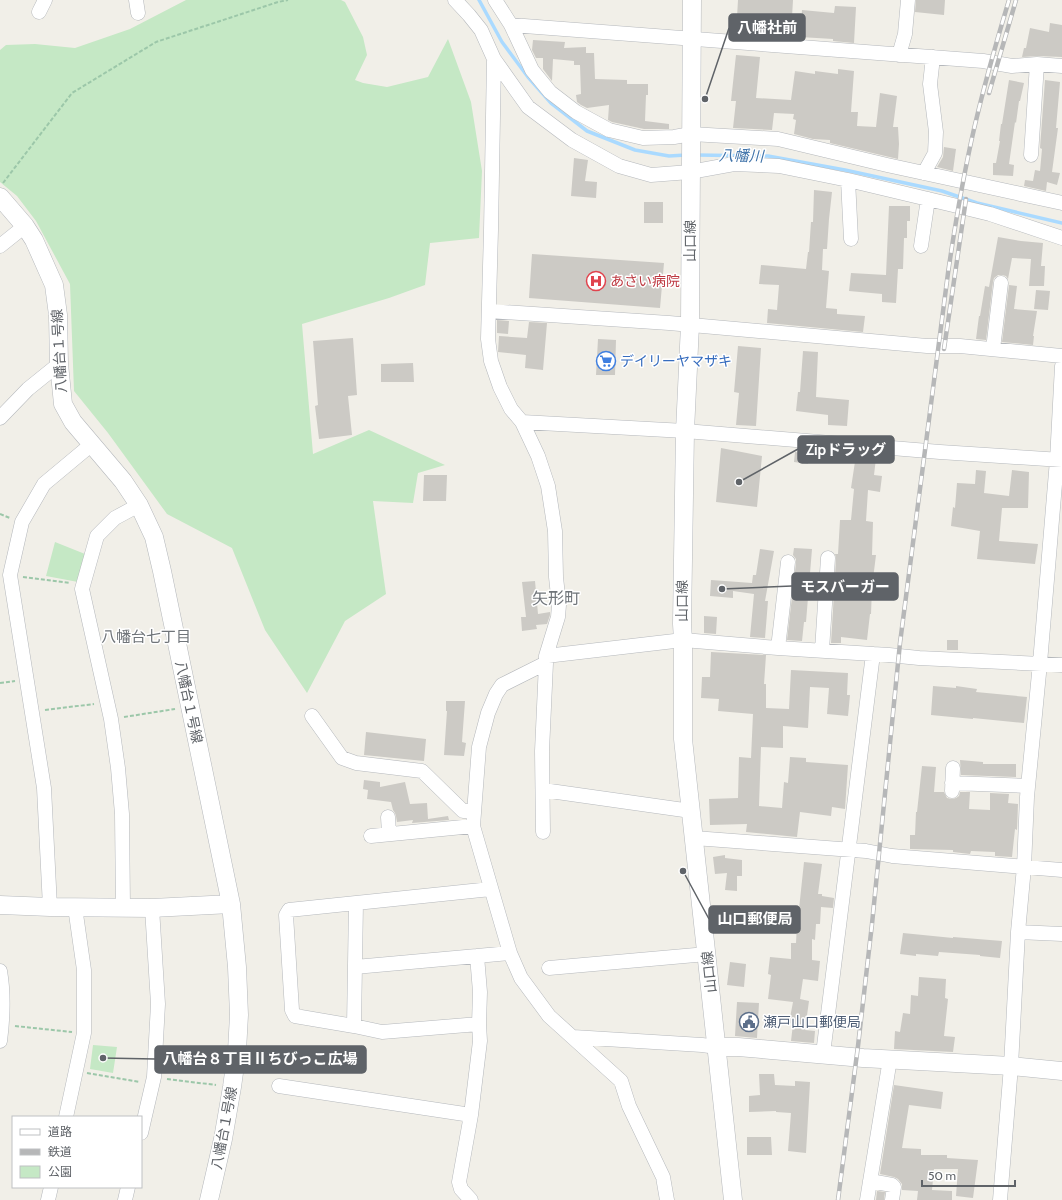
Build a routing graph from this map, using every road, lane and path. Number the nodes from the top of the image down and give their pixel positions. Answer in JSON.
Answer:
{"nodes":[{"id":1,"x":288,"y":0,"type":"edge"},
{"id":2,"x":455,"y":0,"type":"edge"},
{"id":3,"x":495,"y":0,"type":"edge"},
{"id":4,"x":692,"y":0,"type":"edge"},
{"id":5,"x":908,"y":0,"type":"edge"},
{"id":6,"x":511,"y":25,"type":"junction"},
{"id":7,"x":691,"y":40,"type":"junction"},
{"id":8,"x":899,"y":55,"type":"junction"},
{"id":9,"x":933,"y":57,"type":"junction"},
{"id":10,"x":494,"y":59,"type":"junction"},
{"id":11,"x":1038,"y":64,"type":"junction"},
{"id":12,"x":1062,"y":66,"type":"edge"},
{"id":13,"x":691,"y":139,"type":"junction"},
{"id":14,"x":1031,"y":155,"type":"dead end"},
{"id":15,"x":690,"y":169,"type":"junction"},
{"id":16,"x":924,"y":173,"type":"junction"},
{"id":17,"x":848,"y":180,"type":"junction"},
{"id":18,"x":0,"y":188,"type":"edge"},
{"id":19,"x":0,"y":197,"type":"edge"},
{"id":20,"x":928,"y":199,"type":"junction"},
{"id":21,"x":1062,"y":203,"type":"edge"},
{"id":22,"x":25,"y":226,"type":"junction"},
{"id":23,"x":1062,"y":238,"type":"edge"},
{"id":24,"x":851,"y":239,"type":"dead end"},
{"id":25,"x":0,"y":246,"type":"edge"},
{"id":26,"x":921,"y":246,"type":"dead end"},
{"id":27,"x":1001,"y":282,"type":"dead end"},
{"id":28,"x":489,"y":311,"type":"junction"},
{"id":29,"x":690,"y":325,"type":"junction"},
{"id":30,"x":993,"y":349,"type":"junction"},
{"id":31,"x":1062,"y":356,"type":"edge"},
{"id":32,"x":59,"y":364,"type":"junction"},
{"id":33,"x":1062,"y":366,"type":"edge"},
{"id":34,"x":1062,"y":373,"type":"edge"},
{"id":35,"x":0,"y":418,"type":"edge"},
{"id":36,"x":522,"y":422,"type":"junction"},
{"id":37,"x":685,"y":431,"type":"junction"},
{"id":38,"x":92,"y":444,"type":"junction"},
{"id":39,"x":1060,"y":460,"type":"edge"},
{"id":40,"x":139,"y":505,"type":"junction"},
{"id":41,"x":824,"y":566,"type":"dead end"},
{"id":42,"x":785,"y":570,"type":"dead end"},
{"id":43,"x":10,"y":575,"type":"junction"},
{"id":44,"x":83,"y":585,"type":"junction"},
{"id":45,"x":683,"y":640,"type":"junction"},
{"id":46,"x":778,"y":648,"type":"junction"},
{"id":47,"x":822,"y":650,"type":"junction"},
{"id":48,"x":873,"y":654,"type":"junction"},
{"id":49,"x":546,"y":659,"type":"junction"},
{"id":50,"x":1040,"y":663,"type":"junction"},
{"id":51,"x":1062,"y":665,"type":"edge"},
{"id":52,"x":107,"y":702,"type":"junction"},
{"id":53,"x":189,"y":707,"type":"junction"},
{"id":54,"x":32,"y":712,"type":"junction"},
{"id":55,"x":312,"y":716,"type":"dead end"},
{"id":56,"x":111,"y":719,"type":"junction"},
{"id":57,"x":953,"y":768,"type":"dead end"},
{"id":58,"x":1028,"y":786,"type":"junction"},
{"id":59,"x":543,"y":790,"type":"junction"},
{"id":60,"x":473,"y":811,"type":"junction"},
{"id":61,"x":691,"y":811,"type":"junction"},
{"id":62,"x":388,"y":817,"type":"dead end"},
{"id":63,"x":473,"y":826,"type":"junction"},
{"id":64,"x":543,"y":832,"type":"dead end"},
{"id":65,"x":389,"y":833,"type":"junction"},
{"id":66,"x":371,"y":836,"type":"dead end"},
{"id":67,"x":694,"y":838,"type":"junction"},
{"id":68,"x":847,"y":850,"type":"junction"},
{"id":69,"x":1024,"y":867,"type":"junction"},
{"id":70,"x":1062,"y":870,"type":"edge"},
{"id":71,"x":491,"y":889,"type":"junction"},
{"id":72,"x":356,"y":903,"type":"junction"},
{"id":73,"x":231,"y":904,"type":"junction"},
{"id":74,"x":0,"y":905,"type":"edge"},
{"id":75,"x":50,"y":907,"type":"junction"},
{"id":76,"x":75,"y":907,"type":"junction"},
{"id":77,"x":123,"y":907,"type":"junction"},
{"id":78,"x":152,"y":908,"type":"junction"},
{"id":79,"x":1018,"y":932,"type":"junction"},
{"id":80,"x":1062,"y":934,"type":"edge"},
{"id":81,"x":510,"y":953,"type":"junction"},
{"id":82,"x":707,"y":954,"type":"junction"},
{"id":83,"x":478,"y":956,"type":"junction"},
{"id":84,"x":355,"y":967,"type":"junction"},
{"id":85,"x":549,"y":968,"type":"dead end"},
{"id":86,"x":0,"y":971,"type":"edge"},
{"id":87,"x":479,"y":1024,"type":"junction"},
{"id":88,"x":2,"y":1025,"type":"junction"},
{"id":89,"x":354,"y":1026,"type":"junction"},
{"id":90,"x":84,"y":1033,"type":"junction"},
{"id":91,"x":573,"y":1037,"type":"junction"},
{"id":92,"x":0,"y":1041,"type":"edge"},
{"id":93,"x":717,"y":1047,"type":"junction"},
{"id":94,"x":823,"y":1054,"type":"junction"},
{"id":95,"x":890,"y":1059,"type":"junction"},
{"id":96,"x":1011,"y":1066,"type":"junction"},
{"id":97,"x":76,"y":1071,"type":"junction"},
{"id":98,"x":1062,"y":1071,"type":"edge"},
{"id":99,"x":153,"y":1081,"type":"junction"},
{"id":100,"x":279,"y":1086,"type":"dead end"},
{"id":101,"x":232,"y":1088,"type":"junction"},
{"id":102,"x":471,"y":1115,"type":"junction"},
{"id":103,"x":66,"y":1116,"type":"edge"},
{"id":104,"x":142,"y":1129,"type":"edge"},
{"id":105,"x":870,"y":1181,"type":"junction"},
{"id":106,"x":51,"y":1188,"type":"edge"},
{"id":107,"x":128,"y":1188,"type":"edge"},
{"id":108,"x":48,"y":1200,"type":"edge"},
{"id":109,"x":125,"y":1200,"type":"edge"},
{"id":110,"x":209,"y":1200,"type":"edge"},
{"id":111,"x":471,"y":1200,"type":"edge"},
{"id":112,"x":667,"y":1200,"type":"edge"},
{"id":113,"x":733,"y":1200,"type":"edge"},
{"id":114,"x":867,"y":1200,"type":"edge"},
{"id":115,"x":892,"y":1200,"type":"edge"},
{"id":116,"x":1000,"y":1200,"type":"edge"}],
"edges":[{"from":1,"to":18,"type":"path"},
{"from":2,"to":10,"type":"street"},
{"from":3,"to":6,"type":"street"},
{"from":4,"to":7,"type":"street","name":"山口線"},
{"from":5,"to":8,"type":"street"},
{"from":6,"to":7,"type":"street"},
{"from":6,"to":13,"type":"street"},
{"from":7,"to":8,"type":"street"},
{"from":7,"to":13,"type":"street","name":"山口線"},
{"from":8,"to":9,"type":"street"},
{"from":9,"to":11,"type":"street"},
{"from":9,"to":16,"type":"street"},
{"from":10,"to":15,"type":"street"},
{"from":10,"to":28,"type":"street"},
{"from":11,"to":12,"type":"street"},
{"from":11,"to":14,"type":"street"},
{"from":13,"to":15,"type":"street","name":"山口線"},
{"from":13,"to":16,"type":"street"},
{"from":15,"to":17,"type":"street"},
{"from":15,"to":29,"type":"street","name":"山口線"},
{"from":16,"to":21,"type":"street"},
{"from":17,"to":20,"type":"street"},
{"from":17,"to":24,"type":"street"},
{"from":19,"to":22,"type":"street","name":"八幡台１号線"},
{"from":20,"to":23,"type":"street"},
{"from":20,"to":26,"type":"street"},
{"from":22,"to":25,"type":"street"},
{"from":22,"to":32,"type":"street","name":"八幡台１号線"},
{"from":27,"to":30,"type":"street"},
{"from":28,"to":29,"type":"street"},
{"from":28,"to":36,"type":"street"},
{"from":29,"to":30,"type":"street"},
{"from":29,"to":37,"type":"street","name":"山口線"},
{"from":30,"to":31,"type":"street"},
{"from":32,"to":35,"type":"street"},
{"from":32,"to":38,"type":"street","name":"八幡台１号線"},
{"from":33,"to":34,"type":"street"},
{"from":34,"to":39,"type":"street"},
{"from":36,"to":37,"type":"street"},
{"from":36,"to":49,"type":"street"},
{"from":37,"to":39,"type":"street"},
{"from":37,"to":45,"type":"street","name":"山口線"},
{"from":38,"to":40,"type":"street","name":"八幡台１号線"},
{"from":38,"to":43,"type":"street"},
{"from":39,"to":50,"type":"street"},
{"from":40,"to":44,"type":"street"},
{"from":40,"to":53,"type":"street","name":"八幡台１号線"},
{"from":41,"to":47,"type":"street"},
{"from":42,"to":46,"type":"street"},
{"from":43,"to":44,"type":"path"},
{"from":43,"to":54,"type":"street"},
{"from":44,"to":52,"type":"street"},
{"from":45,"to":46,"type":"street"},
{"from":45,"to":49,"type":"street"},
{"from":45,"to":61,"type":"street","name":"山口線"},
{"from":46,"to":47,"type":"street"},
{"from":47,"to":48,"type":"street"},
{"from":48,"to":50,"type":"street"},
{"from":48,"to":68,"type":"street"},
{"from":49,"to":59,"type":"street"},
{"from":49,"to":60,"type":"street"},
{"from":50,"to":51,"type":"street"},
{"from":50,"to":58,"type":"street"},
{"from":52,"to":54,"type":"path"},
{"from":52,"to":56,"type":"street"},
{"from":53,"to":56,"type":"path"},
{"from":53,"to":73,"type":"street","name":"八幡台１号線"},
{"from":54,"to":75,"type":"street"},
{"from":55,"to":60,"type":"street"},
{"from":56,"to":77,"type":"street"},
{"from":57,"to":58,"type":"street"},
{"from":58,"to":69,"type":"street"},
{"from":59,"to":61,"type":"street"},
{"from":59,"to":64,"type":"street"},
{"from":60,"to":63,"type":"street"},
{"from":61,"to":67,"type":"street","name":"山口線"},
{"from":62,"to":65,"type":"street"},
{"from":63,"to":65,"type":"street"},
{"from":63,"to":71,"type":"street"},
{"from":65,"to":66,"type":"street"},
{"from":67,"to":68,"type":"street"},
{"from":67,"to":82,"type":"street","name":"山口線"},
{"from":68,"to":69,"type":"street"},
{"from":68,"to":94,"type":"street"},
{"from":69,"to":70,"type":"street"},
{"from":69,"to":79,"type":"street"},
{"from":71,"to":72,"type":"street"},
{"from":71,"to":81,"type":"street"},
{"from":72,"to":84,"type":"street"},
{"from":72,"to":89,"type":"street"},
{"from":73,"to":78,"type":"street"},
{"from":73,"to":101,"type":"street","name":"八幡台１号線"},
{"from":74,"to":75,"type":"street"},
{"from":75,"to":76,"type":"street"},
{"from":76,"to":77,"type":"street"},
{"from":76,"to":90,"type":"street"},
{"from":77,"to":78,"type":"street"},
{"from":78,"to":99,"type":"street"},
{"from":79,"to":80,"type":"street"},
{"from":79,"to":96,"type":"street"},
{"from":81,"to":83,"type":"street"},
{"from":81,"to":91,"type":"street"},
{"from":82,"to":85,"type":"street"},
{"from":82,"to":93,"type":"street","name":"山口線"},
{"from":83,"to":84,"type":"street"},
{"from":83,"to":87,"type":"street"},
{"from":84,"to":89,"type":"street"},
{"from":86,"to":88,"type":"street"},
{"from":87,"to":89,"type":"street"},
{"from":87,"to":102,"type":"street"},
{"from":88,"to":90,"type":"path"},
{"from":88,"to":92,"type":"street"},
{"from":90,"to":97,"type":"street"},
{"from":91,"to":93,"type":"street"},
{"from":91,"to":112,"type":"street"},
{"from":93,"to":94,"type":"street"},
{"from":93,"to":113,"type":"street","name":"山口線"},
{"from":94,"to":95,"type":"street"},
{"from":95,"to":96,"type":"street"},
{"from":95,"to":105,"type":"street"},
{"from":96,"to":98,"type":"street"},
{"from":96,"to":116,"type":"street"},
{"from":97,"to":99,"type":"path"},
{"from":97,"to":103,"type":"street"},
{"from":99,"to":101,"type":"path"},
{"from":99,"to":104,"type":"street"},
{"from":100,"to":102,"type":"street"},
{"from":101,"to":110,"type":"street","name":"八幡台１号線"},
{"from":102,"to":111,"type":"street"},
{"from":105,"to":114,"type":"street"},
{"from":105,"to":115,"type":"street"},
{"from":106,"to":108,"type":"street"},
{"from":107,"to":109,"type":"street"}]}
